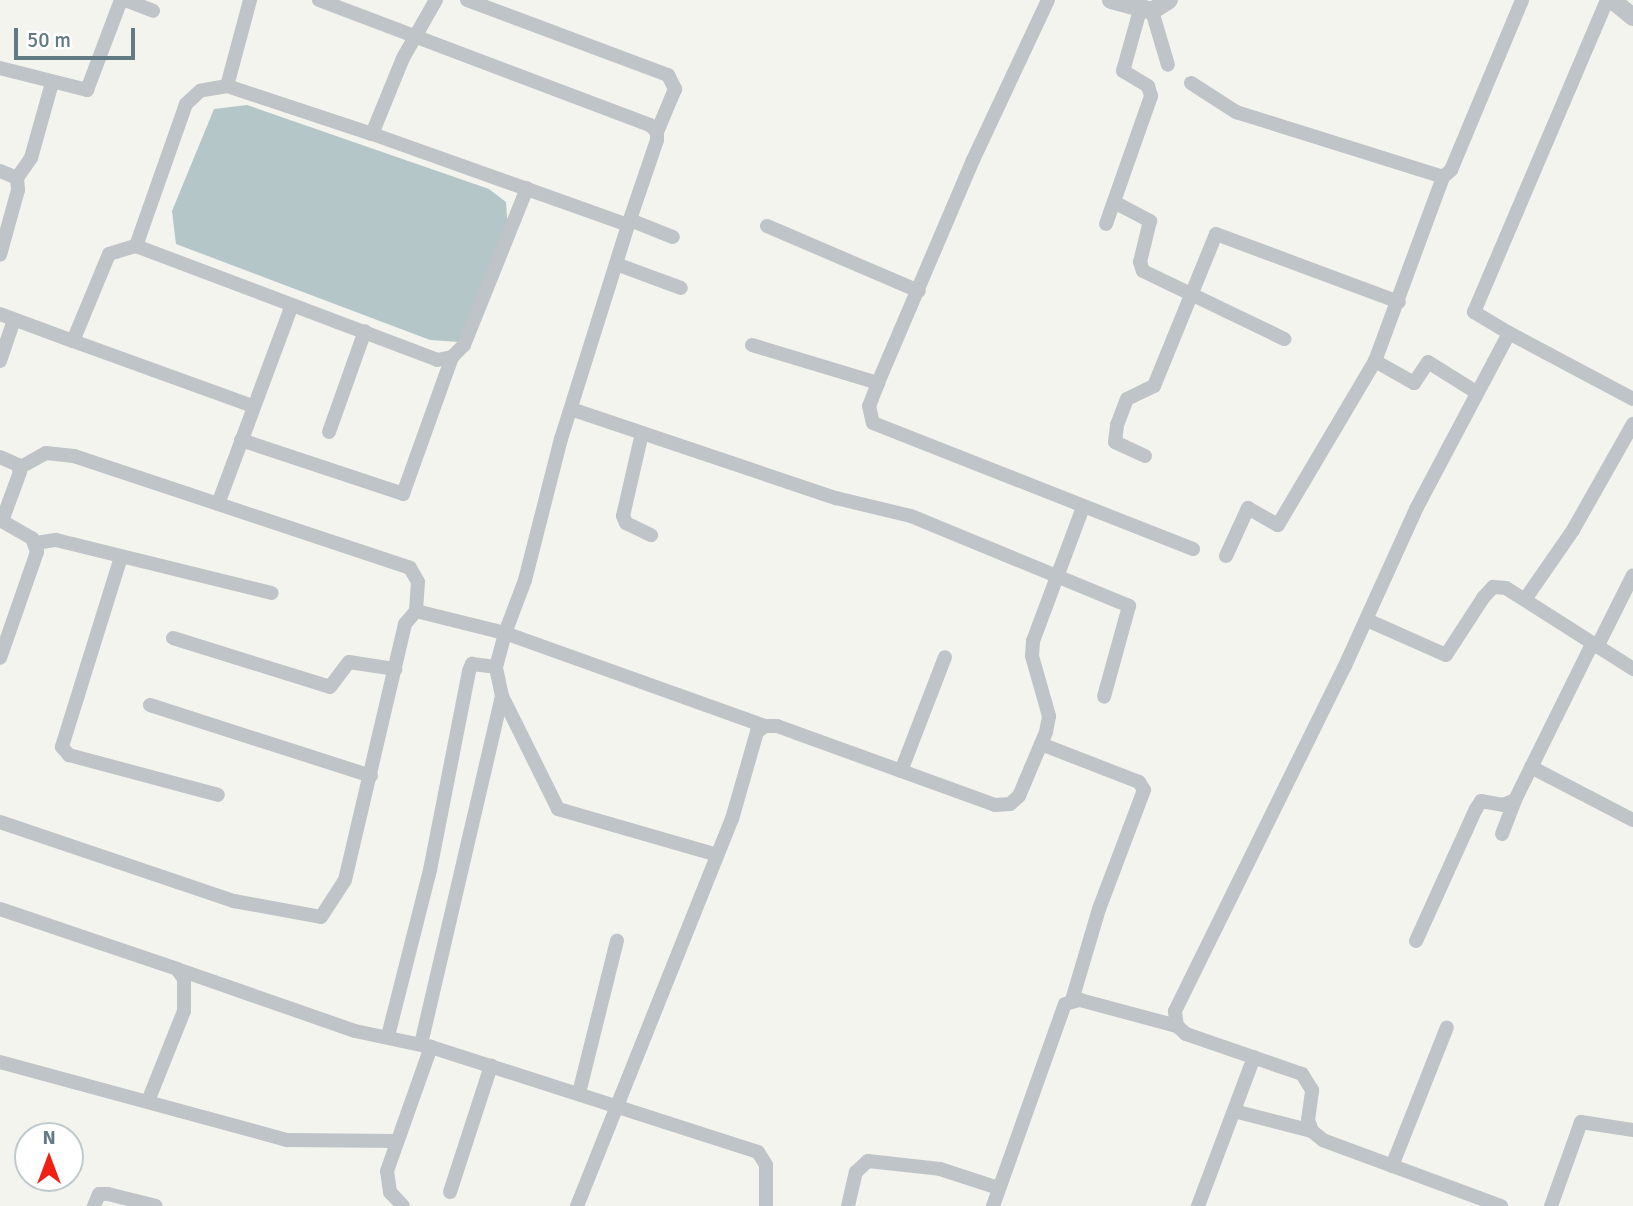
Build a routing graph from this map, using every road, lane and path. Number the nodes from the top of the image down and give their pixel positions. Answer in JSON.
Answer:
{"nodes":[{"id":1,"x":123,"y":0,"type":"edge"},
{"id":2,"x":250,"y":0,"type":"edge"},
{"id":3,"x":319,"y":0,"type":"edge"},
{"id":4,"x":436,"y":0,"type":"edge"},
{"id":5,"x":467,"y":0,"type":"edge"},
{"id":6,"x":1048,"y":0,"type":"edge"},
{"id":7,"x":1111,"y":0,"type":"edge"},
{"id":8,"x":1169,"y":0,"type":"edge"},
{"id":9,"x":1522,"y":0,"type":"edge"},
{"id":10,"x":1610,"y":0,"type":"edge"},
{"id":11,"x":1146,"y":10,"type":"junction"},
{"id":12,"x":153,"y":11,"type":"dead end"},
{"id":13,"x":1633,"y":17,"type":"edge"},
{"id":14,"x":415,"y":38,"type":"junction"},
{"id":15,"x":1168,"y":65,"type":"dead end"},
{"id":16,"x":0,"y":68,"type":"edge"},
{"id":17,"x":52,"y":83,"type":"junction"},
{"id":18,"x":1191,"y":83,"type":"dead end"},
{"id":19,"x":227,"y":86,"type":"junction"},
{"id":20,"x":657,"y":132,"type":"junction"},
{"id":21,"x":372,"y":134,"type":"junction"},
{"id":22,"x":0,"y":171,"type":"edge"},
{"id":23,"x":1443,"y":177,"type":"junction"},
{"id":24,"x":17,"y":178,"type":"junction"},
{"id":25,"x":527,"y":188,"type":"junction"},
{"id":26,"x":1114,"y":202,"type":"junction"},
{"id":27,"x":629,"y":223,"type":"junction"},
{"id":28,"x":1106,"y":224,"type":"dead end"},
{"id":29,"x":767,"y":226,"type":"dead end"},
{"id":30,"x":673,"y":237,"type":"dead end"},
{"id":31,"x":136,"y":246,"type":"junction"},
{"id":32,"x":0,"y":255,"type":"edge"},
{"id":33,"x":616,"y":264,"type":"junction"},
{"id":34,"x":681,"y":288,"type":"dead end"},
{"id":35,"x":919,"y":291,"type":"junction"},
{"id":36,"x":1190,"y":296,"type":"junction"},
{"id":37,"x":1399,"y":302,"type":"junction"},
{"id":38,"x":292,"y":305,"type":"junction"},
{"id":39,"x":7,"y":317,"type":"edge"},
{"id":40,"x":365,"y":331,"type":"junction"},
{"id":41,"x":1509,"y":333,"type":"junction"},
{"id":42,"x":1284,"y":339,"type":"dead end"},
{"id":43,"x":73,"y":341,"type":"junction"},
{"id":44,"x":752,"y":345,"type":"dead end"},
{"id":45,"x":452,"y":357,"type":"junction"},
{"id":46,"x":0,"y":361,"type":"edge"},
{"id":47,"x":1375,"y":362,"type":"junction"},
{"id":48,"x":878,"y":383,"type":"junction"},
{"id":49,"x":1476,"y":392,"type":"junction"},
{"id":50,"x":1633,"y":399,"type":"edge"},
{"id":51,"x":254,"y":406,"type":"junction"},
{"id":52,"x":571,"y":409,"type":"junction"},
{"id":53,"x":1633,"y":424,"type":"edge"},
{"id":54,"x":329,"y":432,"type":"dead end"},
{"id":55,"x":642,"y":433,"type":"junction"},
{"id":56,"x":241,"y":440,"type":"junction"},
{"id":57,"x":1145,"y":456,"type":"dead end"},
{"id":58,"x":0,"y":457,"type":"edge"},
{"id":59,"x":19,"y":468,"type":"junction"},
{"id":60,"x":218,"y":504,"type":"junction"},
{"id":61,"x":1083,"y":507,"type":"junction"},
{"id":62,"x":1,"y":521,"type":"edge"},
{"id":63,"x":650,"y":535,"type":"dead end"},
{"id":64,"x":36,"y":543,"type":"junction"},
{"id":65,"x":1193,"y":549,"type":"dead end"},
{"id":66,"x":121,"y":556,"type":"junction"},
{"id":67,"x":1226,"y":556,"type":"dead end"},
{"id":68,"x":1058,"y":575,"type":"junction"},
{"id":69,"x":1633,"y":575,"type":"edge"},
{"id":70,"x":272,"y":593,"type":"dead end"},
{"id":71,"x":1526,"y":598,"type":"junction"},
{"id":72,"x":416,"y":611,"type":"junction"},
{"id":73,"x":1367,"y":620,"type":"junction"},
{"id":74,"x":505,"y":633,"type":"junction"},
{"id":75,"x":173,"y":638,"type":"dead end"},
{"id":76,"x":1594,"y":646,"type":"junction"},
{"id":77,"x":945,"y":657,"type":"dead end"},
{"id":78,"x":0,"y":658,"type":"edge"},
{"id":79,"x":496,"y":667,"type":"junction"},
{"id":80,"x":395,"y":669,"type":"junction"},
{"id":81,"x":1633,"y":669,"type":"edge"},
{"id":82,"x":502,"y":696,"type":"junction"},
{"id":83,"x":1104,"y":697,"type":"dead end"},
{"id":84,"x":150,"y":705,"type":"dead end"},
{"id":85,"x":765,"y":726,"type":"junction"},
{"id":86,"x":1041,"y":744,"type":"junction"},
{"id":87,"x":1531,"y":767,"type":"junction"},
{"id":88,"x":901,"y":771,"type":"junction"},
{"id":89,"x":371,"y":776,"type":"junction"},
{"id":90,"x":218,"y":796,"type":"dead end"},
{"id":91,"x":1515,"y":800,"type":"junction"},
{"id":92,"x":1633,"y":820,"type":"edge"},
{"id":93,"x":0,"y":822,"type":"edge"},
{"id":94,"x":1502,"y":834,"type":"dead end"},
{"id":95,"x":717,"y":855,"type":"junction"},
{"id":96,"x":0,"y":909,"type":"edge"},
{"id":97,"x":617,"y":941,"type":"dead end"},
{"id":98,"x":1416,"y":941,"type":"dead end"},
{"id":99,"x":177,"y":969,"type":"junction"},
{"id":100,"x":1072,"y":1000,"type":"junction"},
{"id":101,"x":1177,"y":1026,"type":"junction"},
{"id":102,"x":1447,"y":1027,"type":"dead end"},
{"id":103,"x":388,"y":1036,"type":"junction"},
{"id":104,"x":426,"y":1046,"type":"junction"},
{"id":105,"x":1254,"y":1057,"type":"junction"},
{"id":106,"x":0,"y":1062,"type":"edge"},
{"id":107,"x":491,"y":1066,"type":"junction"},
{"id":108,"x":579,"y":1093,"type":"junction"},
{"id":109,"x":148,"y":1101,"type":"junction"},
{"id":110,"x":616,"y":1104,"type":"junction"},
{"id":111,"x":1234,"y":1111,"type":"junction"},
{"id":112,"x":1633,"y":1130,"type":"edge"},
{"id":113,"x":1312,"y":1131,"type":"junction"},
{"id":114,"x":397,"y":1141,"type":"junction"},
{"id":115,"x":1392,"y":1166,"type":"junction"},
{"id":116,"x":998,"y":1188,"type":"junction"},
{"id":117,"x":450,"y":1192,"type":"dead end"},
{"id":118,"x":94,"y":1206,"type":"edge"},
{"id":119,"x":156,"y":1206,"type":"edge"},
{"id":120,"x":403,"y":1206,"type":"edge"},
{"id":121,"x":577,"y":1206,"type":"edge"},
{"id":122,"x":766,"y":1206,"type":"edge"},
{"id":123,"x":848,"y":1206,"type":"edge"},
{"id":124,"x":993,"y":1206,"type":"edge"},
{"id":125,"x":1198,"y":1206,"type":"edge"},
{"id":126,"x":1501,"y":1206,"type":"edge"},
{"id":127,"x":1551,"y":1206,"type":"edge"}],
"edges":[{"from":1,"to":12,"type":"street"},
{"from":1,"to":17,"type":"street"},
{"from":2,"to":19,"type":"street"},
{"from":3,"to":14,"type":"street"},
{"from":4,"to":14,"type":"street"},
{"from":5,"to":20,"type":"street"},
{"from":6,"to":35,"type":"street"},
{"from":7,"to":11,"type":"street"},
{"from":8,"to":11,"type":"street"},
{"from":9,"to":23,"type":"street"},
{"from":10,"to":13,"type":"street"},
{"from":10,"to":41,"type":"street"},
{"from":11,"to":15,"type":"street"},
{"from":11,"to":26,"type":"street"},
{"from":14,"to":20,"type":"street"},
{"from":14,"to":21,"type":"street"},
{"from":16,"to":17,"type":"street"},
{"from":17,"to":24,"type":"street"},
{"from":18,"to":23,"type":"street"},
{"from":19,"to":21,"type":"street"},
{"from":19,"to":31,"type":"street"},
{"from":20,"to":27,"type":"street"},
{"from":21,"to":25,"type":"street"},
{"from":22,"to":24,"type":"street"},
{"from":23,"to":37,"type":"street"},
{"from":24,"to":32,"type":"street"},
{"from":25,"to":27,"type":"street"},
{"from":25,"to":45,"type":"street"},
{"from":26,"to":28,"type":"street"},
{"from":26,"to":36,"type":"street"},
{"from":27,"to":30,"type":"street"},
{"from":27,"to":33,"type":"street"},
{"from":29,"to":35,"type":"street"},
{"from":31,"to":38,"type":"street"},
{"from":31,"to":43,"type":"street"},
{"from":33,"to":34,"type":"street"},
{"from":33,"to":52,"type":"street"},
{"from":35,"to":48,"type":"street"},
{"from":36,"to":37,"type":"street"},
{"from":36,"to":42,"type":"street"},
{"from":36,"to":57,"type":"street"},
{"from":37,"to":47,"type":"street"},
{"from":38,"to":40,"type":"street"},
{"from":38,"to":51,"type":"street"},
{"from":39,"to":43,"type":"street"},
{"from":39,"to":46,"type":"street"},
{"from":40,"to":45,"type":"street"},
{"from":40,"to":54,"type":"street"},
{"from":41,"to":49,"type":"street"},
{"from":41,"to":50,"type":"street"},
{"from":43,"to":51,"type":"street"},
{"from":44,"to":48,"type":"street"},
{"from":45,"to":56,"type":"street"},
{"from":47,"to":49,"type":"street"},
{"from":47,"to":67,"type":"street"},
{"from":48,"to":61,"type":"street"},
{"from":49,"to":73,"type":"street"},
{"from":51,"to":56,"type":"street"},
{"from":52,"to":55,"type":"street"},
{"from":52,"to":74,"type":"street"},
{"from":53,"to":71,"type":"street"},
{"from":55,"to":63,"type":"street"},
{"from":55,"to":68,"type":"street"},
{"from":56,"to":60,"type":"street"},
{"from":58,"to":59,"type":"street"},
{"from":59,"to":60,"type":"street"},
{"from":59,"to":62,"type":"street"},
{"from":60,"to":72,"type":"street"},
{"from":61,"to":65,"type":"street"},
{"from":61,"to":68,"type":"street"},
{"from":62,"to":64,"type":"street"},
{"from":64,"to":66,"type":"street"},
{"from":64,"to":78,"type":"street"},
{"from":66,"to":70,"type":"street"},
{"from":66,"to":90,"type":"street"},
{"from":68,"to":83,"type":"street"},
{"from":68,"to":86,"type":"street"},
{"from":69,"to":76,"type":"street"},
{"from":71,"to":73,"type":"street"},
{"from":71,"to":76,"type":"street"},
{"from":72,"to":74,"type":"street"},
{"from":72,"to":80,"type":"street"},
{"from":73,"to":101,"type":"street"},
{"from":74,"to":79,"type":"street"},
{"from":74,"to":85,"type":"street"},
{"from":75,"to":80,"type":"street"},
{"from":76,"to":81,"type":"street"},
{"from":76,"to":87,"type":"street"},
{"from":77,"to":88,"type":"street"},
{"from":79,"to":82,"type":"street"},
{"from":79,"to":103,"type":"street"},
{"from":80,"to":89,"type":"street"},
{"from":82,"to":95,"type":"street"},
{"from":82,"to":104,"type":"street"},
{"from":84,"to":89,"type":"street"},
{"from":85,"to":88,"type":"street"},
{"from":85,"to":95,"type":"street"},
{"from":86,"to":88,"type":"street"},
{"from":86,"to":100,"type":"street"},
{"from":87,"to":91,"type":"street"},
{"from":87,"to":92,"type":"street"},
{"from":89,"to":93,"type":"street"},
{"from":91,"to":94,"type":"street"},
{"from":91,"to":98,"type":"street"},
{"from":95,"to":110,"type":"street"},
{"from":96,"to":99,"type":"street"},
{"from":97,"to":108,"type":"street"},
{"from":99,"to":103,"type":"street"},
{"from":99,"to":109,"type":"street"},
{"from":100,"to":101,"type":"street"},
{"from":100,"to":116,"type":"street"},
{"from":101,"to":105,"type":"street"},
{"from":102,"to":115,"type":"street"},
{"from":103,"to":104,"type":"street"},
{"from":104,"to":107,"type":"street"},
{"from":104,"to":114,"type":"street"},
{"from":105,"to":111,"type":"street"},
{"from":105,"to":113,"type":"street"},
{"from":106,"to":109,"type":"street"},
{"from":107,"to":108,"type":"street"},
{"from":107,"to":117,"type":"street"},
{"from":108,"to":110,"type":"street"},
{"from":109,"to":114,"type":"street"},
{"from":110,"to":121,"type":"street"},
{"from":110,"to":122,"type":"street"},
{"from":111,"to":113,"type":"street"},
{"from":111,"to":125,"type":"street"},
{"from":112,"to":127,"type":"street"},
{"from":113,"to":115,"type":"street"},
{"from":114,"to":120,"type":"street"},
{"from":115,"to":126,"type":"street"},
{"from":116,"to":123,"type":"street"},
{"from":116,"to":124,"type":"street"},
{"from":118,"to":119,"type":"street"}]}
